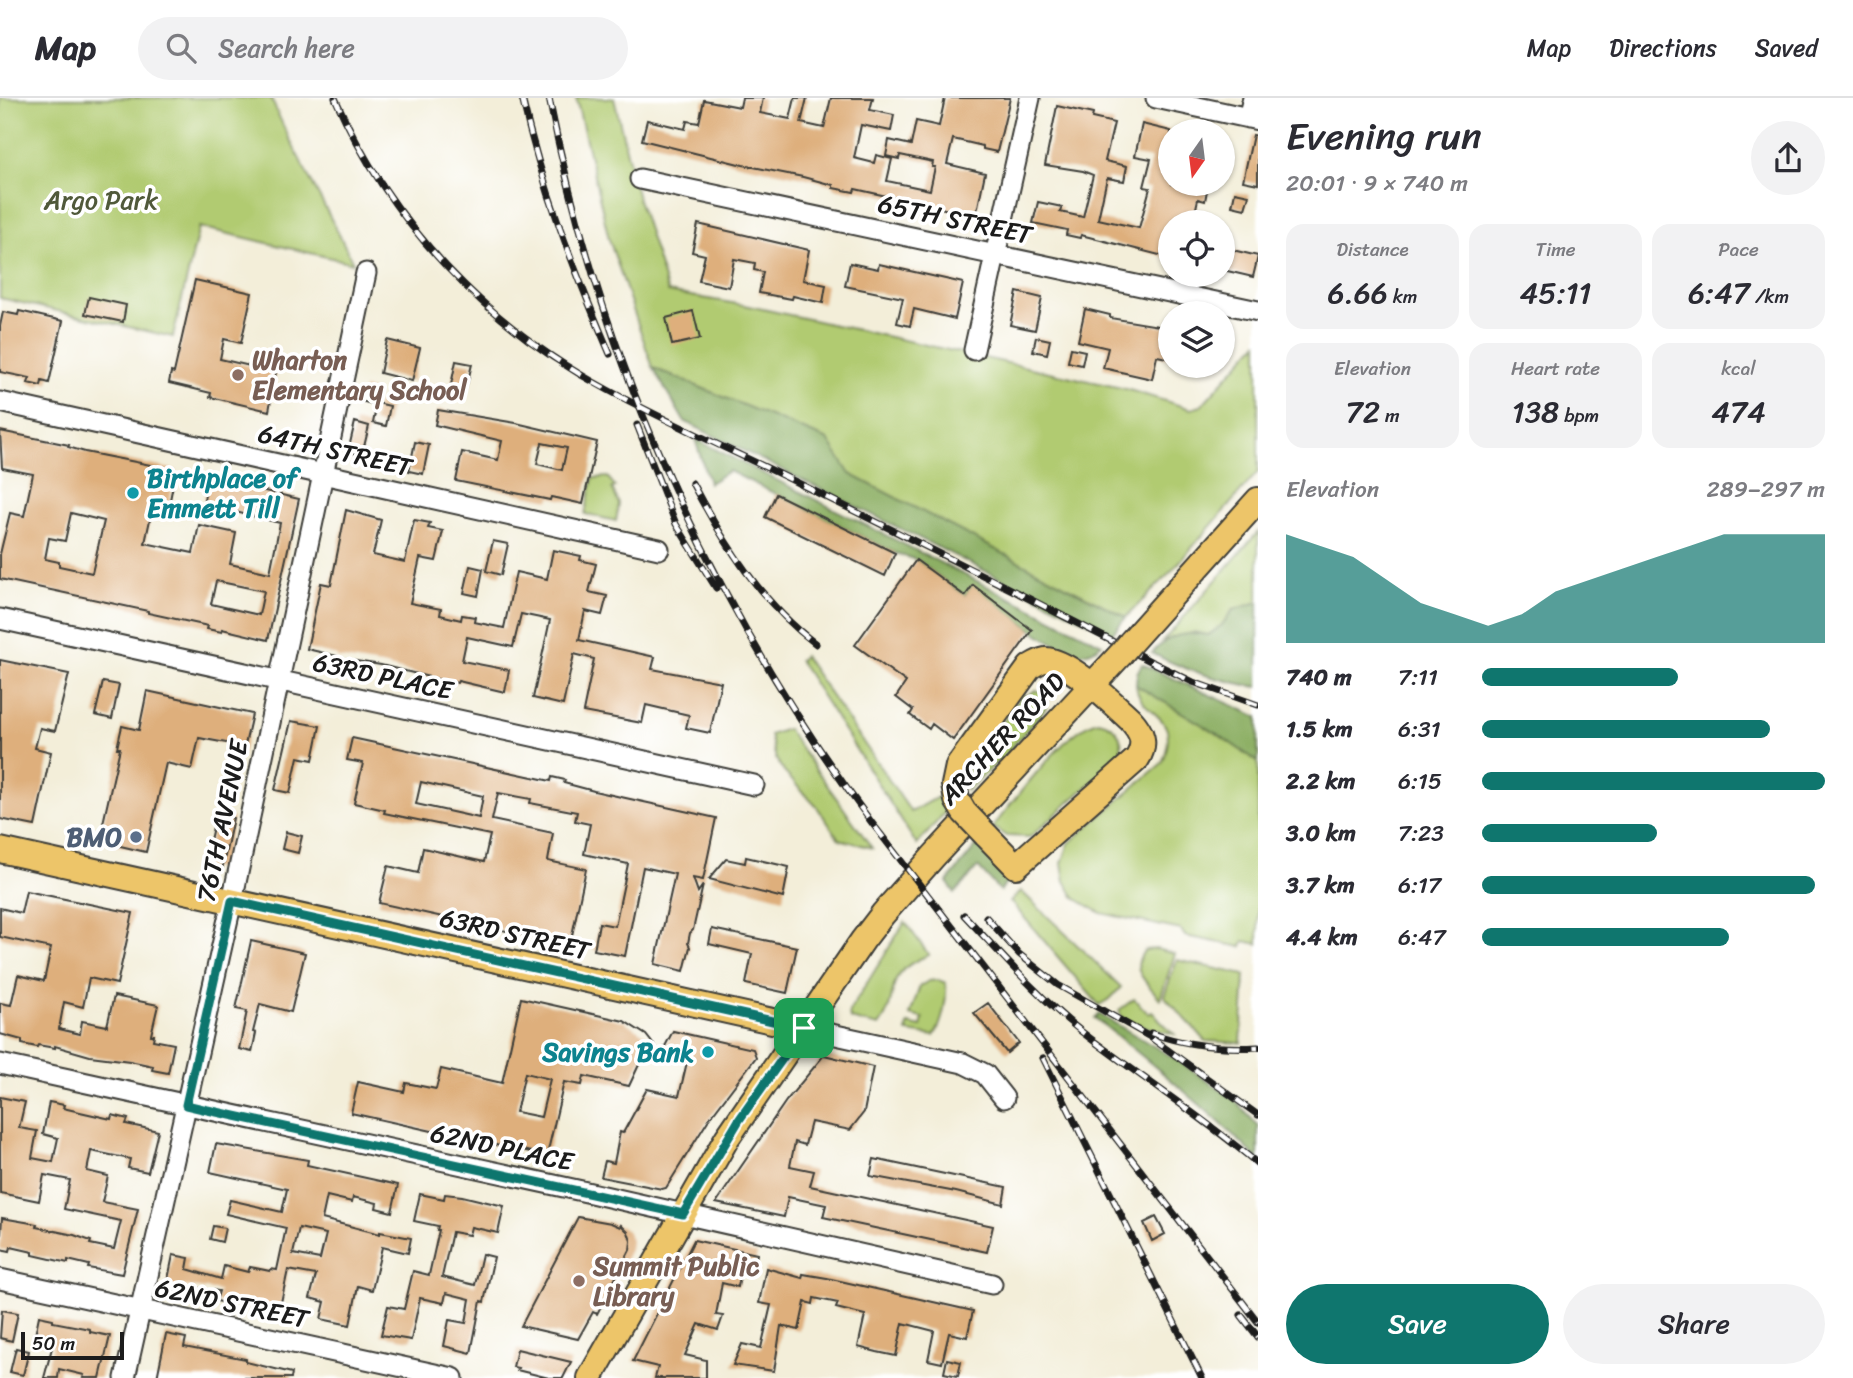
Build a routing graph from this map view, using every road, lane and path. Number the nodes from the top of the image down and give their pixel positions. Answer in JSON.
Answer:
{"nodes":[{"id":1,"x":1030,"y":98,"type":"edge"},
{"id":2,"x":1156,"y":98,"type":"edge"},
{"id":3,"x":1253,"y":98,"type":"edge"},
{"id":4,"x":1253,"y":119,"type":"edge"},
{"id":5,"x":640,"y":179,"type":"dead end"},
{"id":6,"x":995,"y":254,"type":"junction"},
{"id":7,"x":366,"y":273,"type":"dead end"},
{"id":8,"x":1258,"y":311,"type":"edge"},
{"id":9,"x":974,"y":350,"type":"dead end"},
{"id":10,"x":0,"y":402,"type":"edge"},
{"id":11,"x":323,"y":474,"type":"junction"},
{"id":12,"x":1258,"y":500,"type":"edge"},
{"id":13,"x":659,"y":549,"type":"dead end"},
{"id":14,"x":0,"y":619,"type":"edge"},
{"id":15,"x":279,"y":681,"type":"junction"},
{"id":16,"x":1091,"y":686,"type":"junction"},
{"id":17,"x":754,"y":785,"type":"dead end"},
{"id":18,"x":0,"y":850,"type":"edge"},
{"id":19,"x":232,"y":901,"type":"junction"},
{"id":20,"x":804,"y":1028,"type":"junction"},
{"id":21,"x":0,"y":1064,"type":"edge"},
{"id":22,"x":1004,"y":1098,"type":"dead end"},
{"id":23,"x":186,"y":1105,"type":"junction"},
{"id":24,"x":683,"y":1214,"type":"junction"},
{"id":25,"x":0,"y":1279,"type":"edge"},
{"id":26,"x":992,"y":1284,"type":"dead end"},
{"id":27,"x":141,"y":1309,"type":"junction"},
{"id":28,"x":125,"y":1378,"type":"edge"},
{"id":29,"x":453,"y":1378,"type":"edge"},
{"id":30,"x":590,"y":1378,"type":"edge"}],
"edges":[{"from":1,"to":6,"type":"street"},
{"from":2,"to":4,"type":"street"},
{"from":3,"to":4,"type":"street"},
{"from":5,"to":6,"type":"street","name":"65TH STREET"},
{"from":6,"to":8,"type":"street","name":"65TH STREET"},
{"from":6,"to":9,"type":"street"},
{"from":7,"to":11,"type":"street","name":"76TH AVENUE"},
{"from":10,"to":11,"type":"street","name":"64TH STREET"},
{"from":11,"to":13,"type":"street","name":"64TH STREET"},
{"from":11,"to":15,"type":"street","name":"76TH AVENUE"},
{"from":12,"to":16,"type":"main road","name":"ARCHER ROAD"},
{"from":14,"to":15,"type":"street","name":"63RD PLACE"},
{"from":15,"to":17,"type":"street","name":"63RD PLACE"},
{"from":15,"to":19,"type":"street","name":"76TH AVENUE"},
{"from":16,"to":16,"type":"main road","bridge":true},
{"from":16,"to":20,"type":"main road","name":"ARCHER ROAD"},
{"from":18,"to":19,"type":"main road","name":"63RD STREET"},
{"from":19,"to":20,"type":"main road","name":"63RD STREET"},
{"from":19,"to":23,"type":"street","name":"76TH AVENUE"},
{"from":20,"to":22,"type":"street","name":"63RD STREET"},
{"from":20,"to":24,"type":"main road","name":"ARCHER ROAD"},
{"from":21,"to":23,"type":"street","name":"62ND PLACE"},
{"from":23,"to":24,"type":"street","name":"62ND PLACE"},
{"from":23,"to":27,"type":"street","name":"76TH AVENUE"},
{"from":24,"to":26,"type":"street","name":"62ND PLACE"},
{"from":24,"to":30,"type":"main road","name":"ARCHER ROAD"},
{"from":25,"to":27,"type":"street","name":"62ND STREET"},
{"from":27,"to":28,"type":"street","name":"76TH AVENUE"},
{"from":27,"to":29,"type":"street","name":"62ND STREET"}]}
